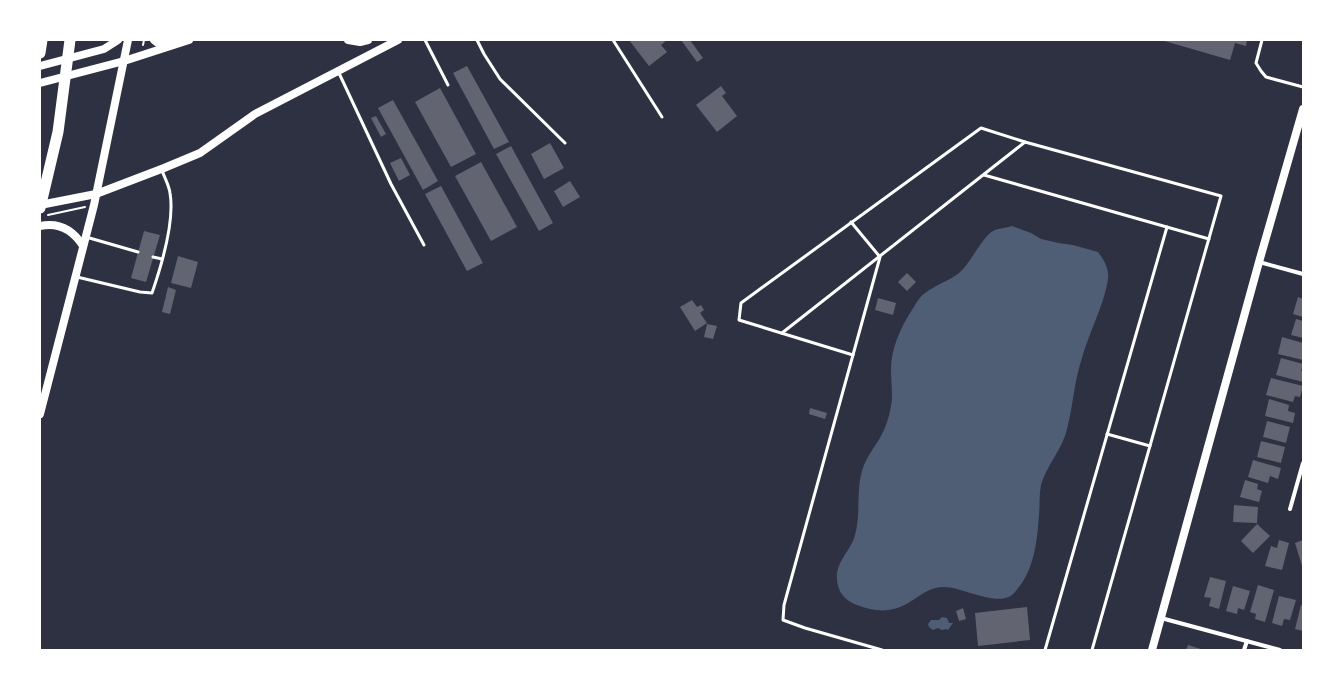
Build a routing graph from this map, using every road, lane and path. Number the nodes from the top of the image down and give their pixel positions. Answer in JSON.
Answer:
{"nodes":[{"id":1,"x":42,"y":40,"type":"edge"},
{"id":2,"x":70,"y":40,"type":"edge"},
{"id":3,"x":118,"y":40,"type":"edge"},
{"id":4,"x":128,"y":40,"type":"edge"},
{"id":5,"x":144,"y":40,"type":"edge"},
{"id":6,"x":154,"y":40,"type":"edge"},
{"id":7,"x":189,"y":40,"type":"edge"},
{"id":8,"x":348,"y":40,"type":"edge"},
{"id":9,"x":368,"y":40,"type":"edge"},
{"id":10,"x":398,"y":40,"type":"edge"},
{"id":11,"x":425,"y":40,"type":"edge"},
{"id":12,"x":477,"y":40,"type":"edge"},
{"id":13,"x":613,"y":40,"type":"edge"},
{"id":14,"x":1262,"y":40,"type":"edge"},
{"id":15,"x":143,"y":45,"type":"dead end"},
{"id":16,"x":172,"y":46,"type":"junction"},
{"id":17,"x":40,"y":53,"type":"edge"},
{"id":18,"x":124,"y":61,"type":"junction"},
{"id":19,"x":40,"y":66,"type":"edge"},
{"id":20,"x":338,"y":71,"type":"junction"},
{"id":21,"x":40,"y":83,"type":"edge"},
{"id":22,"x":448,"y":85,"type":"dead end"},
{"id":23,"x":1303,"y":87,"type":"edge"},
{"id":24,"x":1303,"y":109,"type":"edge"},
{"id":25,"x":662,"y":117,"type":"dead end"},
{"id":26,"x":1025,"y":142,"type":"junction"},
{"id":27,"x":565,"y":143,"type":"dead end"},
{"id":28,"x":161,"y":169,"type":"junction"},
{"id":29,"x":984,"y":175,"type":"junction"},
{"id":30,"x":96,"y":194,"type":"junction"},
{"id":31,"x":40,"y":205,"type":"edge"},
{"id":32,"x":92,"y":206,"type":"dead end"},
{"id":33,"x":44,"y":212,"type":"edge"},
{"id":34,"x":851,"y":222,"type":"junction"},
{"id":35,"x":40,"y":226,"type":"edge"},
{"id":36,"x":1167,"y":227,"type":"junction"},
{"id":37,"x":85,"y":236,"type":"junction"},
{"id":38,"x":1208,"y":239,"type":"junction"},
{"id":39,"x":424,"y":245,"type":"dead end"},
{"id":40,"x":83,"y":246,"type":"junction"},
{"id":41,"x":138,"y":252,"type":"dead end"},
{"id":42,"x":153,"y":257,"type":"dead end"},
{"id":43,"x":880,"y":257,"type":"junction"},
{"id":44,"x":162,"y":259,"type":"junction"},
{"id":45,"x":1259,"y":262,"type":"junction"},
{"id":46,"x":1303,"y":274,"type":"edge"},
{"id":47,"x":75,"y":276,"type":"junction"},
{"id":48,"x":782,"y":333,"type":"junction"},
{"id":49,"x":853,"y":355,"type":"junction"},
{"id":50,"x":40,"y":414,"type":"edge"},
{"id":51,"x":1107,"y":434,"type":"junction"},
{"id":52,"x":1150,"y":446,"type":"junction"},
{"id":53,"x":1303,"y":463,"type":"edge"},
{"id":54,"x":1290,"y":509,"type":"dead end"},
{"id":55,"x":1161,"y":618,"type":"junction"},
{"id":56,"x":1247,"y":641,"type":"junction"},
{"id":57,"x":882,"y":650,"type":"edge"},
{"id":58,"x":1046,"y":650,"type":"edge"},
{"id":59,"x":1092,"y":650,"type":"edge"},
{"id":60,"x":1152,"y":650,"type":"edge"},
{"id":61,"x":1244,"y":650,"type":"edge"},
{"id":62,"x":1280,"y":650,"type":"edge"}],
"edges":[{"from":1,"to":17,"type":"highway"},
{"from":2,"to":33,"type":"highway"},
{"from":3,"to":19,"type":"main road"},
{"from":4,"to":18,"type":"main road"},
{"from":5,"to":15,"type":"path"},
{"from":6,"to":16,"type":"main road"},
{"from":7,"to":16,"type":"main road"},
{"from":8,"to":9,"type":"main road"},
{"from":10,"to":20,"type":"main road"},
{"from":11,"to":22,"type":"lane"},
{"from":12,"to":27,"type":"lane"},
{"from":13,"to":25,"type":"lane"},
{"from":14,"to":23,"type":"lane"},
{"from":16,"to":18,"type":"main road"},
{"from":18,"to":21,"type":"main road"},
{"from":18,"to":30,"type":"main road"},
{"from":20,"to":28,"type":"main road"},
{"from":20,"to":39,"type":"lane"},
{"from":24,"to":45,"type":"main road"},
{"from":26,"to":29,"type":"lane"},
{"from":26,"to":34,"type":"lane"},
{"from":26,"to":38,"type":"lane"},
{"from":28,"to":30,"type":"main road"},
{"from":28,"to":44,"type":"lane"},
{"from":29,"to":36,"type":"lane"},
{"from":29,"to":43,"type":"lane"},
{"from":30,"to":31,"type":"main road"},
{"from":30,"to":37,"type":"main road"},
{"from":32,"to":33,"type":"path"},
{"from":34,"to":43,"type":"lane"},
{"from":34,"to":48,"type":"lane"},
{"from":35,"to":40,"type":"main road"},
{"from":36,"to":38,"type":"lane"},
{"from":36,"to":51,"type":"lane"},
{"from":37,"to":40,"type":"main road"},
{"from":37,"to":41,"type":"lane"},
{"from":38,"to":52,"type":"lane"},
{"from":40,"to":47,"type":"main road"},
{"from":42,"to":44,"type":"lane"},
{"from":43,"to":48,"type":"lane"},
{"from":43,"to":49,"type":"lane"},
{"from":44,"to":47,"type":"lane"},
{"from":45,"to":46,"type":"street"},
{"from":45,"to":55,"type":"main road"},
{"from":47,"to":50,"type":"main road"},
{"from":48,"to":49,"type":"lane"},
{"from":49,"to":57,"type":"lane"},
{"from":51,"to":52,"type":"lane"},
{"from":51,"to":58,"type":"lane"},
{"from":52,"to":59,"type":"lane"},
{"from":53,"to":54,"type":"street"},
{"from":55,"to":56,"type":"street"},
{"from":55,"to":60,"type":"main road"},
{"from":56,"to":61,"type":"street"},
{"from":56,"to":62,"type":"street"}]}
